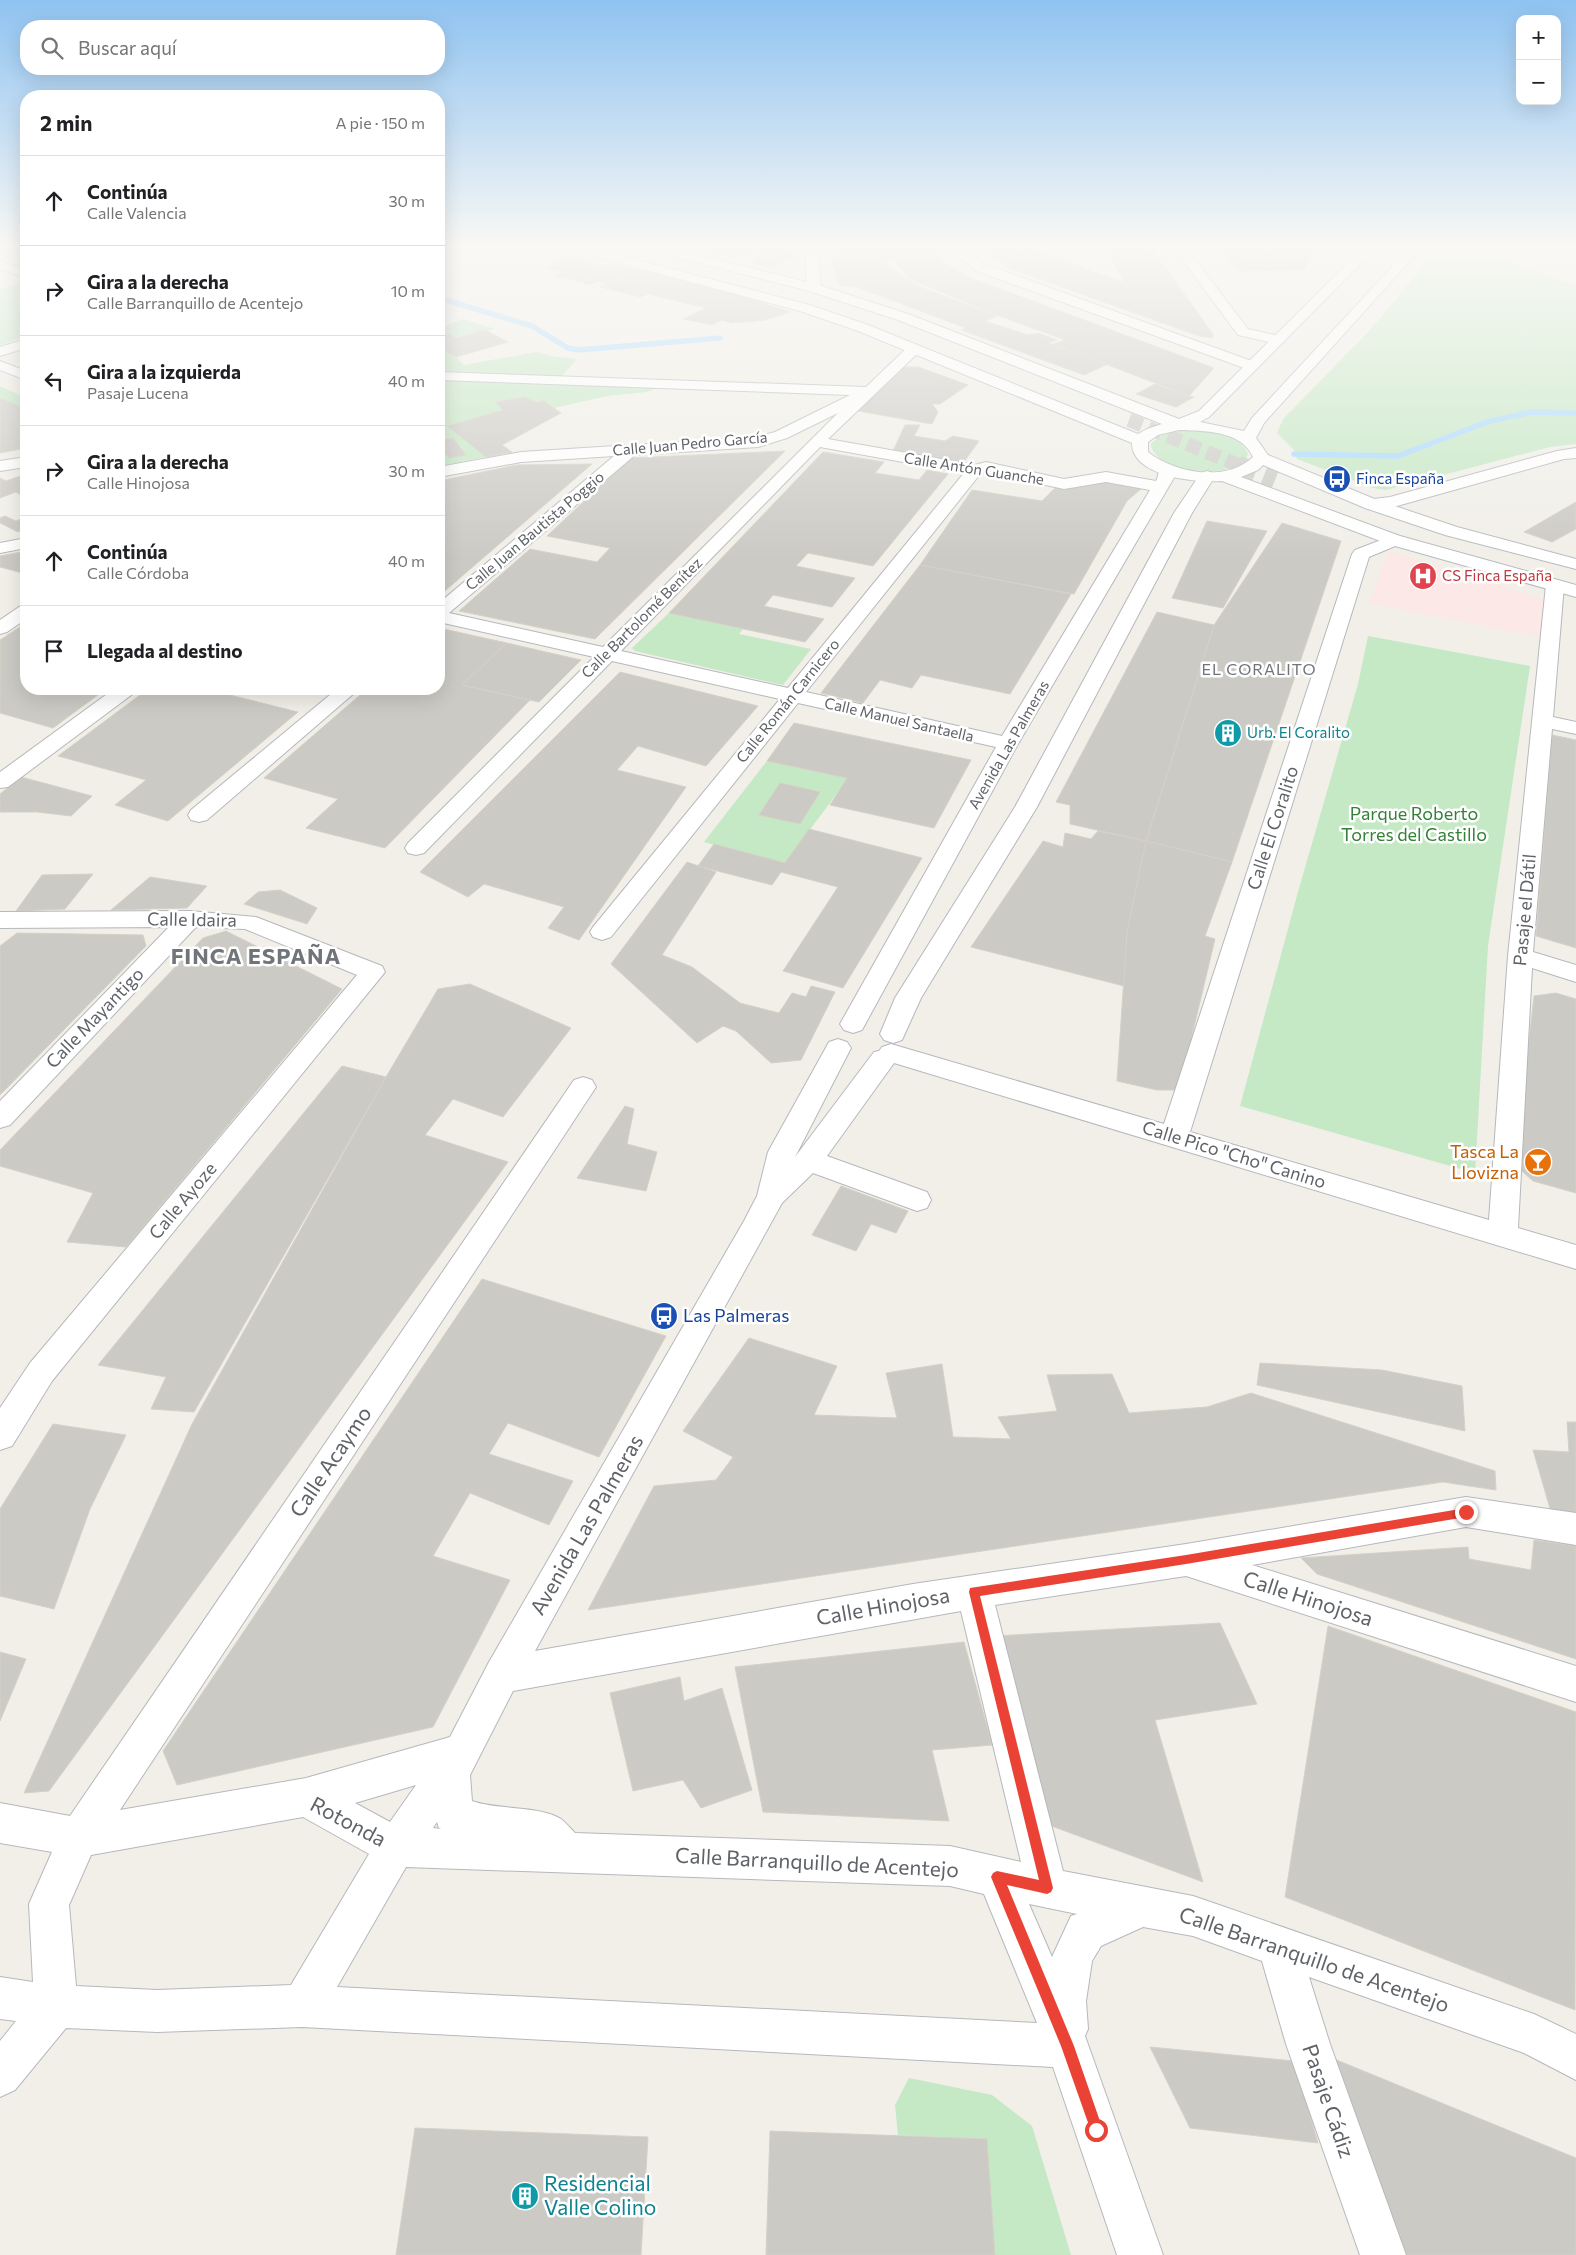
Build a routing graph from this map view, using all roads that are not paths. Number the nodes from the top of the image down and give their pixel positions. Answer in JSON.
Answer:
{"nodes":[{"id":1,"x":914,"y":349,"type":"joint"},
{"id":2,"x":950,"y":349,"type":"edge"},
{"id":3,"x":985,"y":349,"type":"edge"},
{"id":4,"x":1205,"y":349,"type":"edge"},
{"id":5,"x":1269,"y":349,"type":"edge"},
{"id":6,"x":1310,"y":349,"type":"edge"},
{"id":7,"x":0,"y":365,"type":"edge"},
{"id":8,"x":1252,"y":366,"type":"junction"},
{"id":9,"x":20,"y":373,"type":"edge"},
{"id":10,"x":445,"y":376,"type":"edge"},
{"id":11,"x":870,"y":392,"type":"junction"},
{"id":12,"x":1129,"y":420,"type":"tunnel mouth"},
{"id":13,"x":1179,"y":426,"type":"junction"},
{"id":14,"x":1248,"y":439,"type":"junction"},
{"id":15,"x":1140,"y":441,"type":"junction"},
{"id":16,"x":816,"y":442,"type":"junction"},
{"id":17,"x":631,"y":450,"type":"junction"},
{"id":18,"x":1576,"y":453,"type":"edge"},
{"id":19,"x":1261,"y":458,"type":"junction"},
{"id":20,"x":20,"y":463,"type":"edge"},
{"id":21,"x":0,"y":466,"type":"edge"},
{"id":22,"x":1167,"y":469,"type":"junction"},
{"id":23,"x":975,"y":470,"type":"junction"},
{"id":24,"x":445,"y":471,"type":"edge"},
{"id":25,"x":1207,"y":476,"type":"junction"},
{"id":26,"x":1225,"y":476,"type":"junction"},
{"id":27,"x":1275,"y":480,"type":"tunnel mouth"},
{"id":28,"x":1160,"y":487,"type":"junction"},
{"id":29,"x":1371,"y":504,"type":"junction"},
{"id":30,"x":1394,"y":540,"type":"junction"},
{"id":31,"x":20,"y":544,"type":"edge"},
{"id":32,"x":0,"y":548,"type":"edge"},
{"id":33,"x":1576,"y":564,"type":"edge"},
{"id":34,"x":1576,"y":574,"type":"edge"},
{"id":35,"x":1566,"y":588,"type":"edge"},
{"id":36,"x":445,"y":609,"type":"edge"},
{"id":37,"x":20,"y":615,"type":"edge"},
{"id":38,"x":445,"y":615,"type":"edge"},
{"id":39,"x":0,"y":628,"type":"edge"},
{"id":40,"x":606,"y":654,"type":"junction"},
{"id":41,"x":119,"y":695,"type":"edge"},
{"id":42,"x":341,"y":695,"type":"edge"},
{"id":43,"x":792,"y":696,"type":"junction"},
{"id":44,"x":1543,"y":721,"type":"junction"},
{"id":45,"x":1576,"y":728,"type":"edge"},
{"id":46,"x":1008,"y":744,"type":"junction"},
{"id":47,"x":0,"y":782,"type":"edge"},
{"id":48,"x":200,"y":815,"type":"dead end"},
{"id":49,"x":416,"y":848,"type":"dead end"},
{"id":50,"x":190,"y":919,"type":"junction"},
{"id":51,"x":2,"y":922,"type":"edge"},
{"id":52,"x":602,"y":932,"type":"dead end"},
{"id":53,"x":1520,"y":956,"type":"junction"},
{"id":54,"x":374,"y":972,"type":"joint"},
{"id":55,"x":1576,"y":974,"type":"edge"},
{"id":56,"x":853,"y":1024,"type":"junction"},
{"id":57,"x":838,"y":1048,"type":"junction"},
{"id":58,"x":889,"y":1049,"type":"junction"},
{"id":59,"x":583,"y":1087,"type":"dead end"},
{"id":60,"x":0,"y":1118,"type":"edge"},
{"id":61,"x":1174,"y":1137,"type":"junction"},
{"id":62,"x":809,"y":1160,"type":"junction"},
{"id":63,"x":771,"y":1196,"type":"junction"},
{"id":64,"x":917,"y":1200,"type":"dead end"},
{"id":65,"x":1503,"y":1235,"type":"junction"},
{"id":66,"x":1576,"y":1257,"type":"edge"},
{"id":67,"x":0,"y":1436,"type":"edge"},
{"id":68,"x":1576,"y":1528,"type":"edge"},
{"id":69,"x":1186,"y":1560,"type":"junction"},
{"id":70,"x":974,"y":1592,"type":"junction"},
{"id":71,"x":502,"y":1675,"type":"junction"},
{"id":72,"x":1576,"y":1684,"type":"edge"},
{"id":73,"x":456,"y":1762,"type":"junction"},
{"id":74,"x":306,"y":1797,"type":"junction"},
{"id":75,"x":0,"y":1823,"type":"edge"},
{"id":76,"x":79,"y":1837,"type":"junction"},
{"id":77,"x":396,"y":1847,"type":"junction"},
{"id":78,"x":567,"y":1854,"type":"junction"},
{"id":79,"x":997,"y":1877,"type":"junction"},
{"id":80,"x":1047,"y":1888,"type":"junction"},
{"id":81,"x":1144,"y":1906,"type":"junction"},
{"id":82,"x":1278,"y":1945,"type":"junction"},
{"id":83,"x":0,"y":1998,"type":"edge"},
{"id":84,"x":56,"y":2006,"type":"junction"},
{"id":85,"x":302,"y":2006,"type":"junction"},
{"id":86,"x":1068,"y":2046,"type":"junction"},
{"id":87,"x":1576,"y":2058,"type":"edge"},
{"id":88,"x":0,"y":2075,"type":"edge"},
{"id":89,"x":1140,"y":2255,"type":"edge"},
{"id":90,"x":1383,"y":2255,"type":"edge"}],
"edges":[{"from":1,"to":11,"type":"street","name":"Calle Juan Pedro García"},
{"from":1,"to":15,"type":"street"},
{"from":2,"to":12,"type":"street"},
{"from":3,"to":13,"type":"street"},
{"from":4,"to":8,"type":"street"},
{"from":5,"to":8,"type":"street"},
{"from":6,"to":14,"type":"street"},
{"from":7,"to":9,"type":"street"},
{"from":8,"to":13,"type":"street"},
{"from":10,"to":11,"type":"street"},
{"from":11,"to":16,"type":"street","name":"Calle Bartolomé Benítez"},
{"from":11,"to":17,"type":"street","name":"Calle Juan Pedro García"},
{"from":13,"to":14,"type":"street"},
{"from":13,"to":15,"type":"street"},
{"from":14,"to":19,"type":"street"},
{"from":15,"to":22,"type":"street"},
{"from":16,"to":23,"type":"street","name":"Calle Antón Guanche"},
{"from":16,"to":40,"type":"street","name":"Calle Bartolomé Benítez"},
{"from":17,"to":24,"type":"street","name":"Calle Juan Pedro García"},
{"from":17,"to":36,"type":"street","name":"Calle Juan Bautista Poggio"},
{"from":18,"to":29,"type":"street"},
{"from":19,"to":26,"type":"street"},
{"from":19,"to":29,"type":"street"},
{"from":20,"to":21,"type":"street"},
{"from":22,"to":25,"type":"street"},
{"from":22,"to":28,"type":"street","name":"Avenida Las Palmeras"},
{"from":23,"to":28,"type":"street","name":"Calle Antón Guanche"},
{"from":23,"to":43,"type":"street","name":"Calle Román Carnicero"},
{"from":25,"to":26,"type":"street"},
{"from":25,"to":58,"type":"street","name":"Avenida Las Palmeras"},
{"from":26,"to":30,"type":"street"},
{"from":27,"to":34,"type":"street"},
{"from":28,"to":46,"type":"street","name":"Avenida Las Palmeras"},
{"from":29,"to":33,"type":"street"},
{"from":30,"to":35,"type":"street"},
{"from":30,"to":61,"type":"street","name":"Calle El Coralito"},
{"from":31,"to":32,"type":"street"},
{"from":35,"to":44,"type":"street","name":"Pasaje el Dátil"},
{"from":37,"to":39,"type":"street"},
{"from":38,"to":40,"type":"street","name":"Calle Manuel Santaella"},
{"from":40,"to":43,"type":"street","name":"Calle Manuel Santaella"},
{"from":40,"to":49,"type":"street","name":"Calle Bartolomé Benítez"},
{"from":41,"to":47,"type":"street"},
{"from":42,"to":48,"type":"street"},
{"from":43,"to":46,"type":"street","name":"Calle Manuel Santaella"},
{"from":43,"to":52,"type":"street","name":"Calle Román Carnicero"},
{"from":44,"to":45,"type":"street"},
{"from":44,"to":53,"type":"street","name":"Pasaje el Dátil"},
{"from":46,"to":56,"type":"street","name":"Avenida Las Palmeras"},
{"from":50,"to":51,"type":"street","name":"Calle Idaira"},
{"from":50,"to":54,"type":"street","name":"Calle Idaira"},
{"from":50,"to":60,"type":"street","name":"Calle Mayantigo"},
{"from":53,"to":55,"type":"street"},
{"from":53,"to":65,"type":"street","name":"Pasaje el Dátil"},
{"from":54,"to":67,"type":"street","name":"Calle Ayoze"},
{"from":56,"to":57,"type":"street"},
{"from":56,"to":58,"type":"street"},
{"from":57,"to":58,"type":"street"},
{"from":57,"to":63,"type":"street","name":"Avenida Las Palmeras"},
{"from":58,"to":61,"type":"street","name":"Calle Pico \"Cho\" Canino"},
{"from":58,"to":62,"type":"street","name":"Avenida Las Palmeras"},
{"from":59,"to":76,"type":"street","name":"Calle Acaymo"},
{"from":61,"to":65,"type":"street","name":"Calle Pico \"Cho\" Canino"},
{"from":62,"to":63,"type":"street","name":"Avenida Las Palmeras"},
{"from":62,"to":64,"type":"street"},
{"from":63,"to":71,"type":"street","name":"Avenida Las Palmeras"},
{"from":65,"to":66,"type":"street","name":"Calle Pico \"Cho\" Canino"},
{"from":68,"to":69,"type":"street"},
{"from":69,"to":70,"type":"street","name":"Calle Hinojosa"},
{"from":69,"to":72,"type":"street","name":"Calle Hinojosa"},
{"from":70,"to":71,"type":"street","name":"Calle Hinojosa"},
{"from":70,"to":80,"type":"street"},
{"from":71,"to":73,"type":"street","name":"Avenida Las Palmeras"},
{"from":73,"to":74,"type":"street"},
{"from":73,"to":77,"type":"street","name":"Avenida Las Palmeras"},
{"from":73,"to":78,"type":"street"},
{"from":74,"to":76,"type":"street","name":"Rotonda"},
{"from":74,"to":77,"type":"street","name":"Rotonda"},
{"from":75,"to":76,"type":"street"},
{"from":76,"to":84,"type":"street"},
{"from":77,"to":78,"type":"street","name":"Calle Barranquillo de Acentejo"},
{"from":77,"to":85,"type":"street","name":"Rotonda"},
{"from":78,"to":79,"type":"street","name":"Calle Barranquillo de Acentejo"},
{"from":79,"to":80,"type":"street","name":"Calle Barranquillo de Acentejo"},
{"from":79,"to":86,"type":"street"},
{"from":80,"to":81,"type":"street","name":"Calle Barranquillo de Acentejo"},
{"from":81,"to":82,"type":"street","name":"Calle Barranquillo de Acentejo"},
{"from":81,"to":86,"type":"street"},
{"from":82,"to":87,"type":"street","name":"Calle Barranquillo de Acentejo"},
{"from":82,"to":90,"type":"street","name":"Pasaje Cádiz"},
{"from":83,"to":84,"type":"street"},
{"from":84,"to":85,"type":"street"},
{"from":84,"to":88,"type":"street"},
{"from":85,"to":86,"type":"street"},
{"from":86,"to":89,"type":"street"}]}
